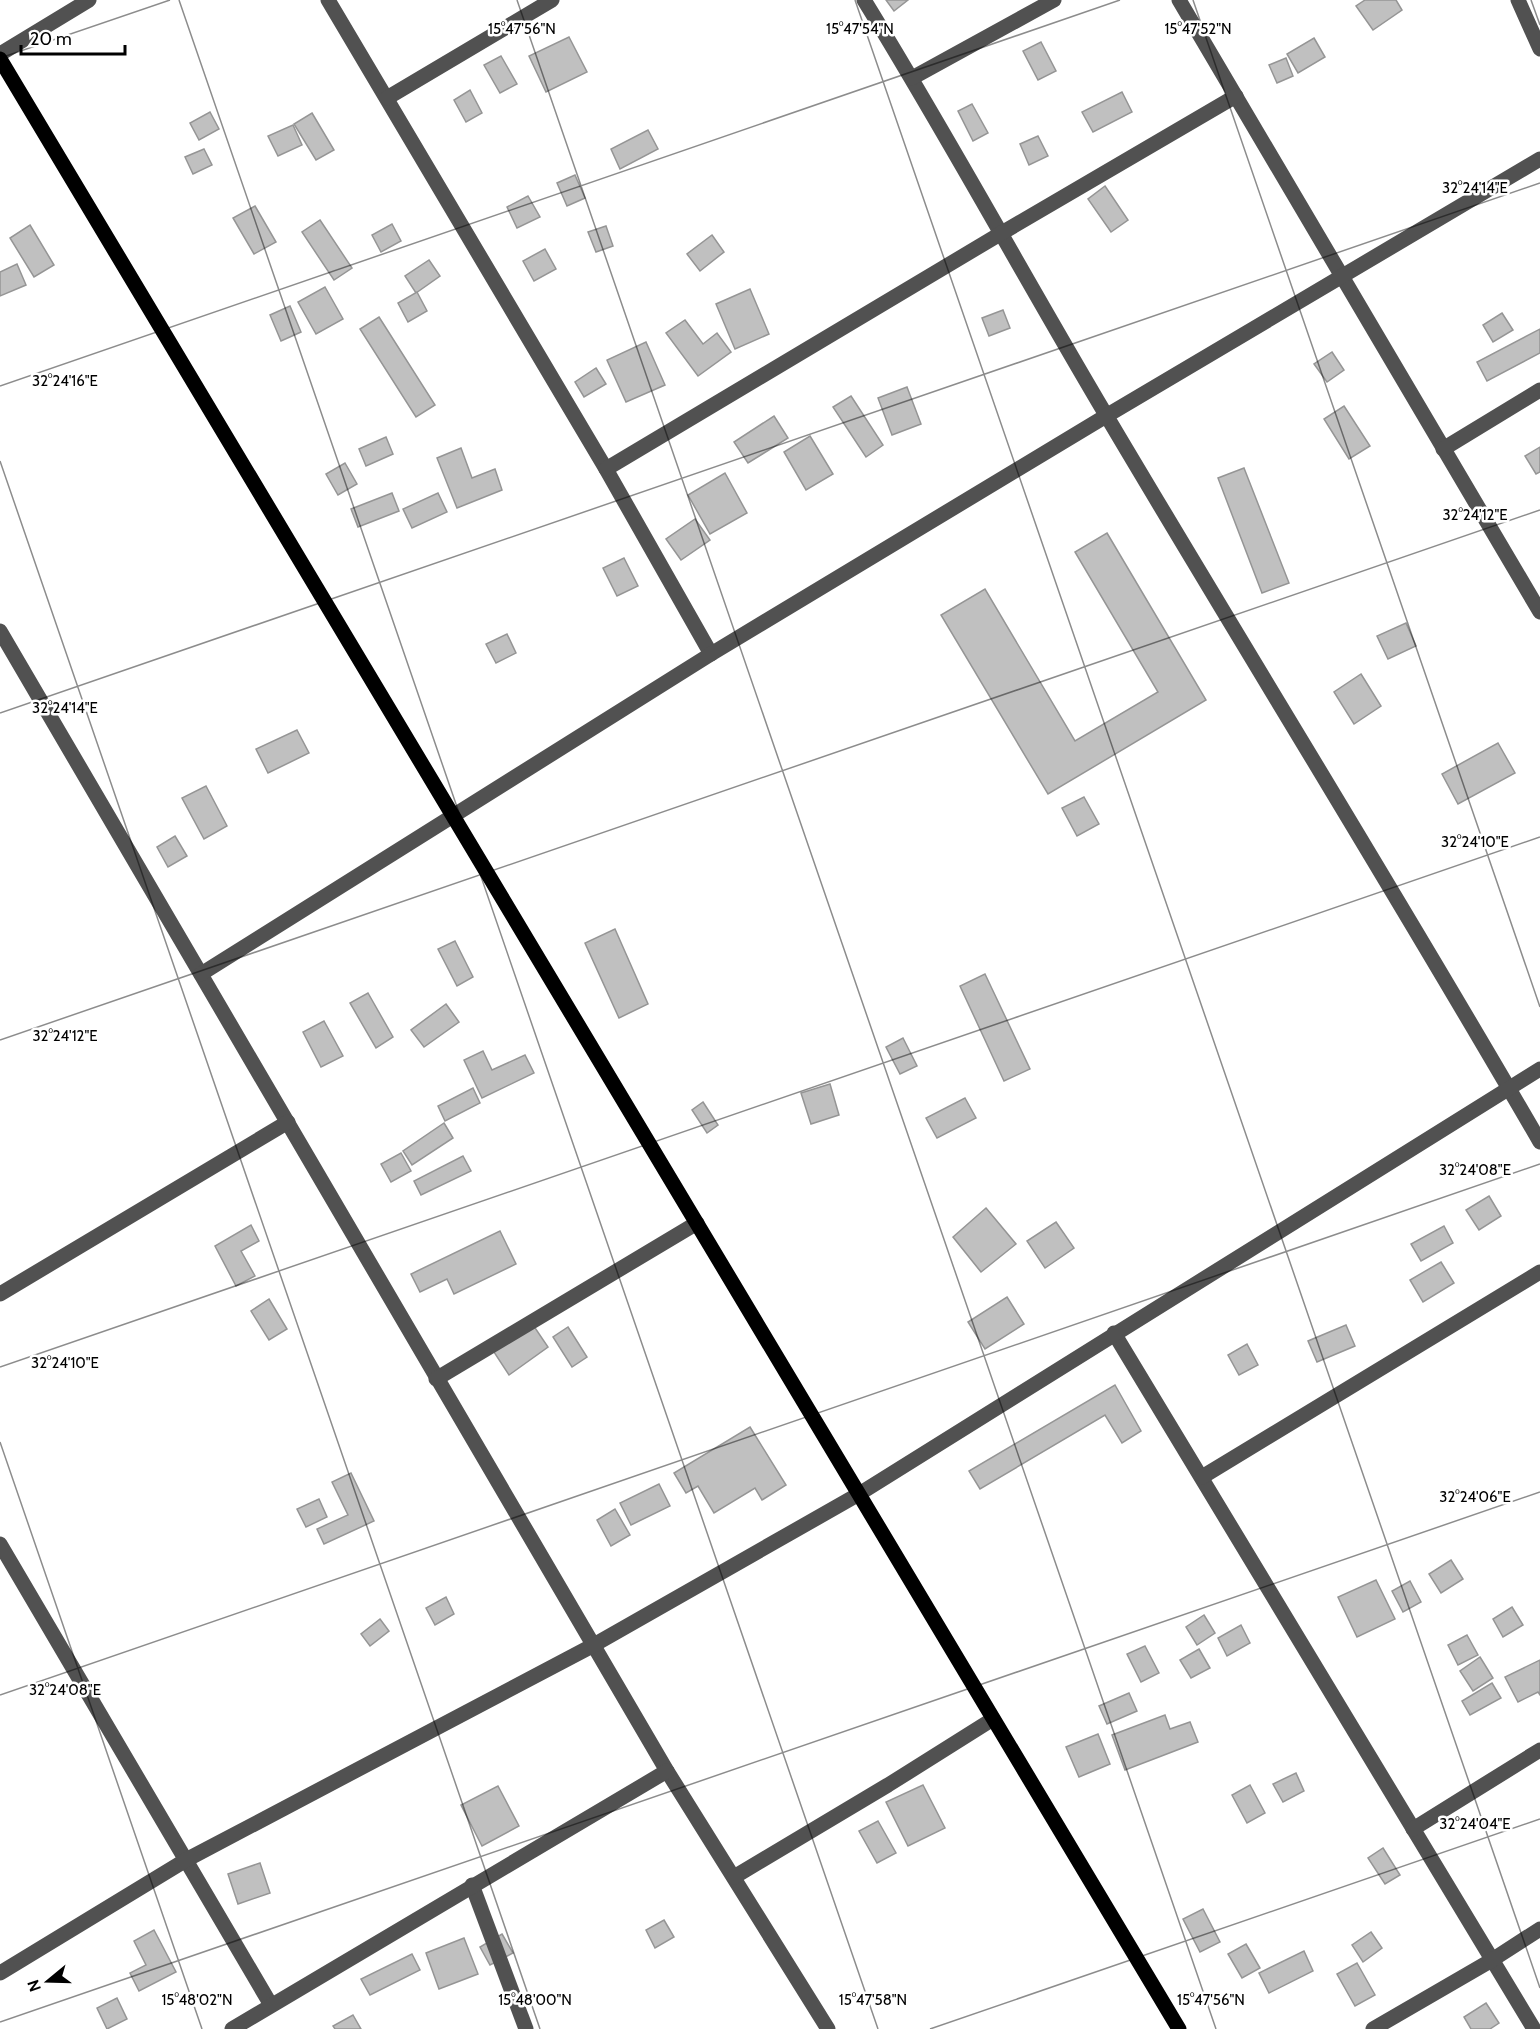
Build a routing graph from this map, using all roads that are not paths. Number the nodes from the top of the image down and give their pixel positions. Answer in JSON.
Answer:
{"nodes":[{"id":1,"x":89,"y":0,"type":"edge"},
{"id":2,"x":328,"y":0,"type":"edge"},
{"id":3,"x":552,"y":0,"type":"edge"},
{"id":4,"x":864,"y":0,"type":"edge"},
{"id":5,"x":1053,"y":0,"type":"edge"},
{"id":6,"x":1179,"y":0,"type":"edge"},
{"id":7,"x":1518,"y":0,"type":"edge"},
{"id":8,"x":1540,"y":49,"type":"edge"},
{"id":9,"x":0,"y":54,"type":"edge"},
{"id":10,"x":0,"y":59,"type":"edge"},
{"id":11,"x":912,"y":78,"type":"junction"},
{"id":12,"x":1236,"y":96,"type":"junction"},
{"id":13,"x":387,"y":98,"type":"junction"},
{"id":14,"x":1540,"y":159,"type":"edge"},
{"id":15,"x":1000,"y":234,"type":"junction"},
{"id":16,"x":1341,"y":277,"type":"junction"},
{"id":17,"x":1540,"y":390,"type":"edge"},
{"id":18,"x":1106,"y":416,"type":"junction"},
{"id":19,"x":1443,"y":449,"type":"junction"},
{"id":20,"x":606,"y":469,"type":"junction"},
{"id":21,"x":1540,"y":612,"type":"edge"},
{"id":22,"x":0,"y":631,"type":"edge"},
{"id":23,"x":711,"y":654,"type":"junction"},
{"id":24,"x":452,"y":815,"type":"junction"},
{"id":25,"x":201,"y":974,"type":"junction"},
{"id":26,"x":1540,"y":1069,"type":"edge"},
{"id":27,"x":1509,"y":1088,"type":"junction"},
{"id":28,"x":288,"y":1122,"type":"junction"},
{"id":29,"x":1540,"y":1142,"type":"edge"},
{"id":30,"x":697,"y":1223,"type":"junction"},
{"id":31,"x":1540,"y":1272,"type":"edge"},
{"id":32,"x":0,"y":1294,"type":"edge"},
{"id":33,"x":1114,"y":1333,"type":"junction"},
{"id":34,"x":436,"y":1379,"type":"junction"},
{"id":35,"x":1202,"y":1477,"type":"junction"},
{"id":36,"x":859,"y":1494,"type":"junction"},
{"id":37,"x":0,"y":1544,"type":"edge"},
{"id":38,"x":592,"y":1646,"type":"junction"},
{"id":39,"x":993,"y":1719,"type":"junction"},
{"id":40,"x":1540,"y":1750,"type":"edge"},
{"id":41,"x":667,"y":1771,"type":"junction"},
{"id":42,"x":1413,"y":1829,"type":"junction"},
{"id":43,"x":186,"y":1860,"type":"junction"},
{"id":44,"x":734,"y":1877,"type":"junction"},
{"id":45,"x":472,"y":1885,"type":"junction"},
{"id":46,"x":1540,"y":1929,"type":"edge"},
{"id":47,"x":1492,"y":1960,"type":"junction"},
{"id":48,"x":0,"y":1973,"type":"edge"},
{"id":49,"x":272,"y":2005,"type":"junction"},
{"id":50,"x":232,"y":2029,"type":"edge"},
{"id":51,"x":526,"y":2029,"type":"edge"},
{"id":52,"x":828,"y":2029,"type":"edge"},
{"id":53,"x":1179,"y":2029,"type":"edge"},
{"id":54,"x":1372,"y":2029,"type":"edge"},
{"id":55,"x":1534,"y":2029,"type":"edge"}],
"edges":[{"from":1,"to":9,"type":"street"},
{"from":2,"to":13,"type":"street"},
{"from":3,"to":13,"type":"street"},
{"from":4,"to":11,"type":"street"},
{"from":5,"to":11,"type":"street"},
{"from":6,"to":12,"type":"street"},
{"from":7,"to":8,"type":"street"},
{"from":10,"to":24,"type":"main road"},
{"from":11,"to":15,"type":"street"},
{"from":12,"to":15,"type":"street"},
{"from":12,"to":16,"type":"street"},
{"from":13,"to":20,"type":"street"},
{"from":14,"to":16,"type":"street"},
{"from":15,"to":18,"type":"street"},
{"from":15,"to":20,"type":"street"},
{"from":16,"to":18,"type":"street"},
{"from":16,"to":19,"type":"street"},
{"from":17,"to":19,"type":"street"},
{"from":18,"to":23,"type":"street"},
{"from":18,"to":27,"type":"street"},
{"from":19,"to":21,"type":"street"},
{"from":20,"to":23,"type":"street"},
{"from":22,"to":25,"type":"street"},
{"from":23,"to":24,"type":"street"},
{"from":24,"to":25,"type":"street"},
{"from":24,"to":30,"type":"main road"},
{"from":25,"to":28,"type":"street"},
{"from":26,"to":27,"type":"street"},
{"from":27,"to":29,"type":"street"},
{"from":27,"to":33,"type":"street"},
{"from":28,"to":32,"type":"street"},
{"from":28,"to":34,"type":"street"},
{"from":30,"to":34,"type":"street"},
{"from":30,"to":36,"type":"main road"},
{"from":31,"to":35,"type":"street"},
{"from":33,"to":35,"type":"street"},
{"from":33,"to":36,"type":"street"},
{"from":34,"to":38,"type":"street"},
{"from":35,"to":42,"type":"street"},
{"from":36,"to":38,"type":"street"},
{"from":36,"to":39,"type":"main road"},
{"from":37,"to":43,"type":"street"},
{"from":38,"to":41,"type":"street"},
{"from":38,"to":43,"type":"street"},
{"from":39,"to":44,"type":"street"},
{"from":39,"to":53,"type":"main road"},
{"from":40,"to":42,"type":"street"},
{"from":41,"to":44,"type":"street"},
{"from":41,"to":45,"type":"street"},
{"from":42,"to":47,"type":"street"},
{"from":43,"to":48,"type":"street"},
{"from":43,"to":49,"type":"street"},
{"from":44,"to":52,"type":"street"},
{"from":45,"to":49,"type":"street"},
{"from":45,"to":51,"type":"street"},
{"from":46,"to":47,"type":"street"},
{"from":47,"to":54,"type":"street"},
{"from":47,"to":55,"type":"street"},
{"from":49,"to":50,"type":"street"}]}
